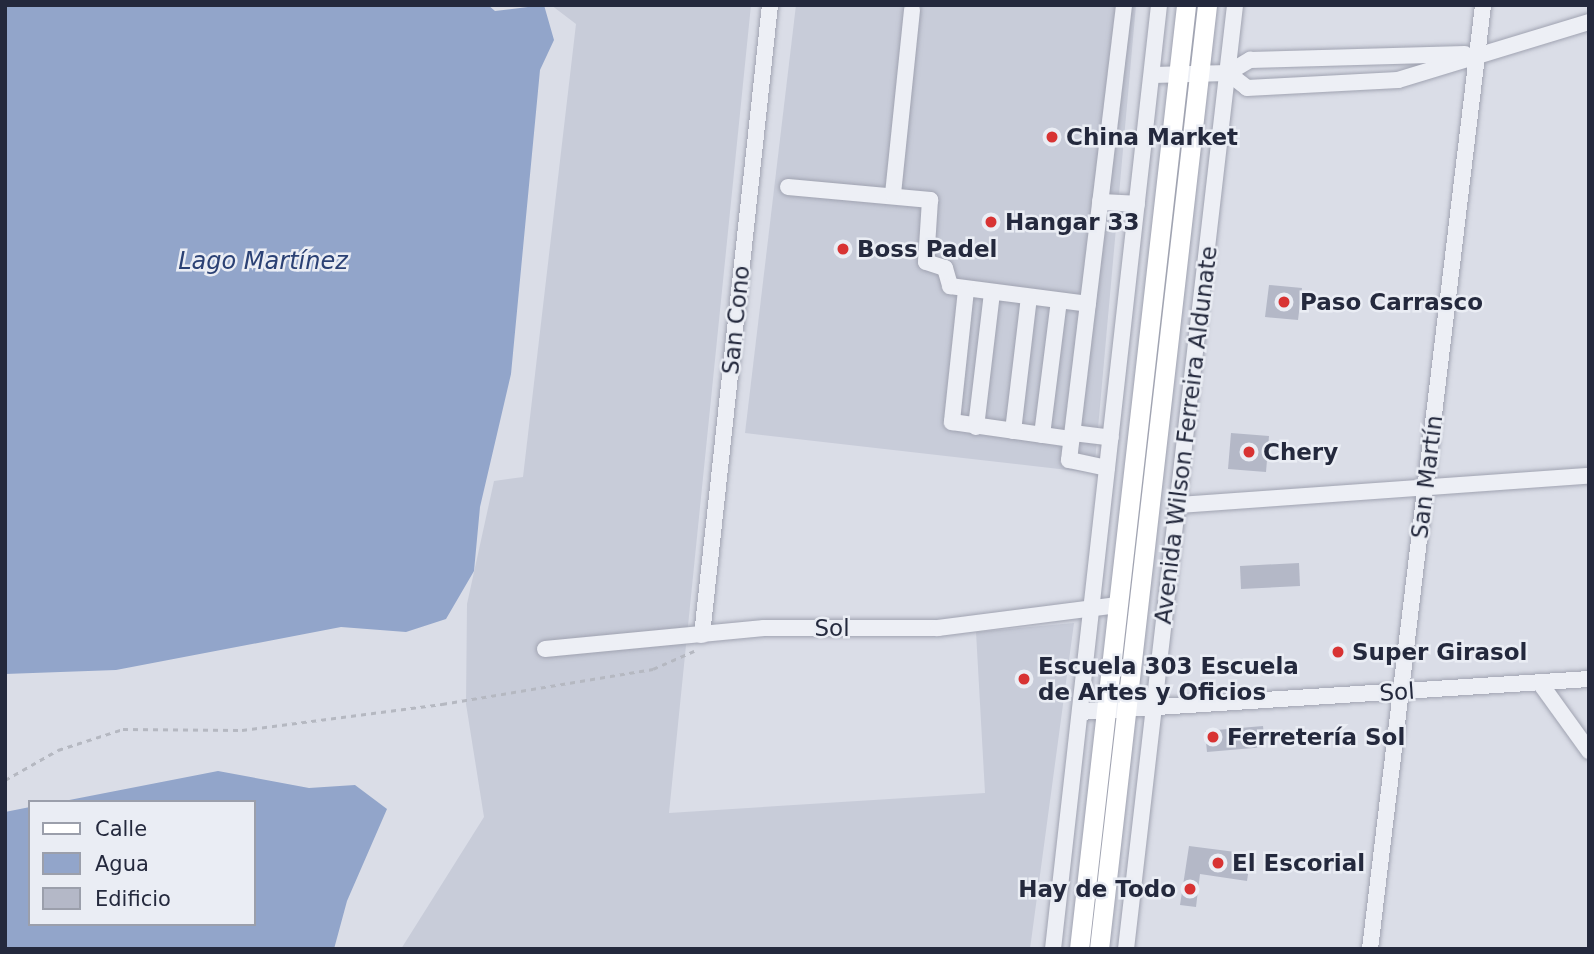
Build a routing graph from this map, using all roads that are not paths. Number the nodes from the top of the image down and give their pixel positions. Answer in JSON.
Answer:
{"nodes":[{"id":1,"x":770,"y":5,"type":"edge"},
{"id":2,"x":1124,"y":5,"type":"edge"},
{"id":3,"x":1159,"y":5,"type":"edge"},
{"id":4,"x":1186,"y":5,"type":"edge"},
{"id":5,"x":1207,"y":5,"type":"edge"},
{"id":6,"x":1235,"y":5,"type":"edge"},
{"id":7,"x":1483,"y":5,"type":"edge"},
{"id":8,"x":912,"y":10,"type":"dead end"},
{"id":9,"x":1589,"y":22,"type":"edge"},
{"id":10,"x":1478,"y":54,"type":"junction"},
{"id":11,"x":1200,"y":73,"type":"junction"},
{"id":12,"x":1228,"y":73,"type":"junction"},
{"id":13,"x":1180,"y":74,"type":"junction"},
{"id":14,"x":1153,"y":75,"type":"junction"},
{"id":15,"x":788,"y":187,"type":"dead end"},
{"id":16,"x":893,"y":194,"type":"junction"},
{"id":17,"x":1100,"y":202,"type":"junction"},
{"id":18,"x":1137,"y":204,"type":"junction"},
{"id":19,"x":966,"y":290,"type":"junction"},
{"id":20,"x":992,"y":293,"type":"junction"},
{"id":21,"x":1029,"y":297,"type":"junction"},
{"id":22,"x":1059,"y":301,"type":"junction"},
{"id":23,"x":1088,"y":304,"type":"junction"},
{"id":24,"x":976,"y":427,"type":"junction"},
{"id":25,"x":1013,"y":431,"type":"junction"},
{"id":26,"x":1042,"y":435,"type":"junction"},
{"id":27,"x":1072,"y":436,"type":"junction"},
{"id":28,"x":1111,"y":438,"type":"junction"},
{"id":29,"x":1107,"y":468,"type":"junction"},
{"id":30,"x":1589,"y":476,"type":"edge"},
{"id":31,"x":1425,"y":487,"type":"junction"},
{"id":32,"x":1180,"y":505,"type":"junction"},
{"id":33,"x":1092,"y":606,"type":"junction"},
{"id":34,"x":1118,"y":606,"type":"junction"},
{"id":35,"x":702,"y":635,"type":"junction"},
{"id":36,"x":545,"y":649,"type":"dead end"},
{"id":37,"x":1589,"y":679,"type":"edge"},
{"id":38,"x":1540,"y":683,"type":"junction"},
{"id":39,"x":1400,"y":692,"type":"junction"},
{"id":40,"x":1153,"y":708,"type":"junction"},
{"id":41,"x":1116,"y":710,"type":"junction"},
{"id":42,"x":1080,"y":712,"type":"junction"},
{"id":43,"x":1567,"y":713,"type":"junction"},
{"id":44,"x":1589,"y":724,"type":"edge"},
{"id":45,"x":1589,"y":751,"type":"edge"},
{"id":46,"x":1053,"y":949,"type":"edge"},
{"id":47,"x":1079,"y":949,"type":"edge"},
{"id":48,"x":1098,"y":949,"type":"edge"},
{"id":49,"x":1126,"y":949,"type":"edge"},
{"id":50,"x":1370,"y":949,"type":"edge"}],
"edges":[{"from":1,"to":35,"type":"street","name":"San Cono"},
{"from":2,"to":17,"type":"street"},
{"from":3,"to":14,"type":"street"},
{"from":4,"to":13,"type":"main road","name":"Avenida Wilson Ferreira Aldunate"},
{"from":5,"to":11,"type":"main road","name":"Avenida Wilson Ferreira Aldunate"},
{"from":6,"to":12,"type":"street","name":"Avenida Wilson Ferreira Aldunate"},
{"from":7,"to":10,"type":"street","name":"San Martín"},
{"from":8,"to":16,"type":"street"},
{"from":9,"to":10,"type":"street"},
{"from":10,"to":12,"type":"street"},
{"from":10,"to":12,"type":"street"},
{"from":10,"to":31,"type":"street","name":"San Martín"},
{"from":11,"to":12,"type":"street"},
{"from":11,"to":13,"type":"street"},
{"from":11,"to":41,"type":"main road","name":"Avenida Wilson Ferreira Aldunate"},
{"from":12,"to":32,"type":"street","name":"Avenida Wilson Ferreira Aldunate"},
{"from":13,"to":14,"type":"street"},
{"from":13,"to":34,"type":"main road","name":"Avenida Wilson Ferreira Aldunate"},
{"from":14,"to":18,"type":"street"},
{"from":15,"to":16,"type":"street"},
{"from":16,"to":19,"type":"street"},
{"from":17,"to":18,"type":"street"},
{"from":17,"to":23,"type":"street"},
{"from":18,"to":28,"type":"street"},
{"from":19,"to":20,"type":"street"},
{"from":19,"to":24,"type":"street"},
{"from":20,"to":21,"type":"street"},
{"from":20,"to":24,"type":"street"},
{"from":21,"to":22,"type":"street"},
{"from":21,"to":25,"type":"street"},
{"from":22,"to":23,"type":"street"},
{"from":22,"to":26,"type":"street"},
{"from":23,"to":27,"type":"street"},
{"from":24,"to":25,"type":"street"},
{"from":25,"to":26,"type":"street"},
{"from":26,"to":27,"type":"street"},
{"from":27,"to":28,"type":"street"},
{"from":27,"to":29,"type":"street"},
{"from":28,"to":29,"type":"street"},
{"from":29,"to":33,"type":"street"},
{"from":30,"to":31,"type":"street"},
{"from":31,"to":32,"type":"street"},
{"from":31,"to":39,"type":"street","name":"San Martín"},
{"from":32,"to":40,"type":"street","name":"Avenida Wilson Ferreira Aldunate"},
{"from":33,"to":34,"type":"street","name":"Sol"},
{"from":33,"to":35,"type":"street","name":"Sol"},
{"from":33,"to":42,"type":"street"},
{"from":34,"to":41,"type":"main road","name":"Avenida Wilson Ferreira Aldunate"},
{"from":35,"to":36,"type":"street","name":"Sol"},
{"from":37,"to":38,"type":"street","name":"Sol"},
{"from":38,"to":39,"type":"street","name":"Sol"},
{"from":38,"to":43,"type":"street"},
{"from":39,"to":40,"type":"street","name":"Sol"},
{"from":39,"to":50,"type":"street","name":"San Martín"},
{"from":40,"to":41,"type":"street","name":"Sol"},
{"from":40,"to":49,"type":"street","name":"Avenida Wilson Ferreira Aldunate"},
{"from":41,"to":42,"type":"street","name":"Sol"},
{"from":41,"to":47,"type":"main road","name":"Avenida Wilson Ferreira Aldunate"},
{"from":41,"to":48,"type":"main road","name":"Avenida Wilson Ferreira Aldunate"},
{"from":42,"to":46,"type":"street"},
{"from":43,"to":44,"type":"street"},
{"from":43,"to":45,"type":"street"}]}
